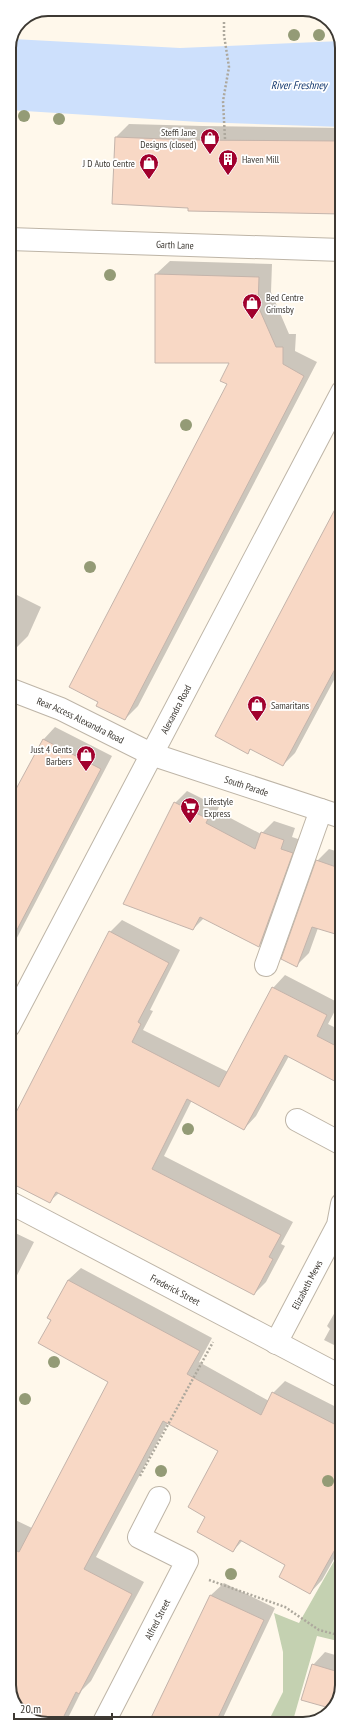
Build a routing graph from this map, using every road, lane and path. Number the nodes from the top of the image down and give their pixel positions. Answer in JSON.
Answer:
{"nodes":[{"id":1,"x":224,"y":22,"type":"dead end"},
{"id":2,"x":225,"y":139,"type":"dead end"},
{"id":3,"x":16,"y":239,"type":"edge"},
{"id":4,"x":335,"y":250,"type":"edge"},
{"id":5,"x":335,"y":405,"type":"edge"},
{"id":6,"x":16,"y":692,"type":"edge"},
{"id":7,"x":151,"y":754,"type":"junction"},
{"id":8,"x":321,"y":810,"type":"junction"},
{"id":9,"x":335,"y":815,"type":"edge"},
{"id":10,"x":266,"y":965,"type":"dead end"},
{"id":11,"x":16,"y":1013,"type":"edge"},
{"id":12,"x":297,"y":1120,"type":"dead end"},
{"id":13,"x":335,"y":1140,"type":"edge"},
{"id":14,"x":16,"y":1206,"type":"edge"},
{"id":15,"x":335,"y":1231,"type":"edge"},
{"id":16,"x":227,"y":1317,"type":"junction"},
{"id":17,"x":276,"y":1343,"type":"junction"},
{"id":18,"x":335,"y":1373,"type":"edge"},
{"id":19,"x":159,"y":1498,"type":"joint"},
{"id":20,"x":182,"y":1570,"type":"junction"},
{"id":21,"x":335,"y":1634,"type":"edge"},
{"id":22,"x":107,"y":1717,"type":"edge"}],
"edges":[{"from":1,"to":2,"type":"path"},
{"from":3,"to":4,"type":"street","name":"Garth Lane"},
{"from":5,"to":7,"type":"street","name":"Alexandra Road"},
{"from":6,"to":7,"type":"street","name":"Rear Access Alexandra Road"},
{"from":7,"to":8,"type":"street","name":"South Parade"},
{"from":7,"to":11,"type":"street","name":"Alexandra Road"},
{"from":8,"to":9,"type":"street","name":"South Parade"},
{"from":8,"to":10,"type":"street"},
{"from":12,"to":13,"type":"street"},
{"from":14,"to":16,"type":"street","name":"Frederick Street"},
{"from":15,"to":17,"type":"street","name":"Elizabeth Mews"},
{"from":16,"to":17,"type":"street","name":"Frederick Street"},
{"from":16,"to":19,"type":"path"},
{"from":17,"to":18,"type":"street","name":"Frederick Street"},
{"from":19,"to":20,"type":"street"},
{"from":20,"to":21,"type":"path"},
{"from":20,"to":22,"type":"street","name":"Alfred Street"}]}
